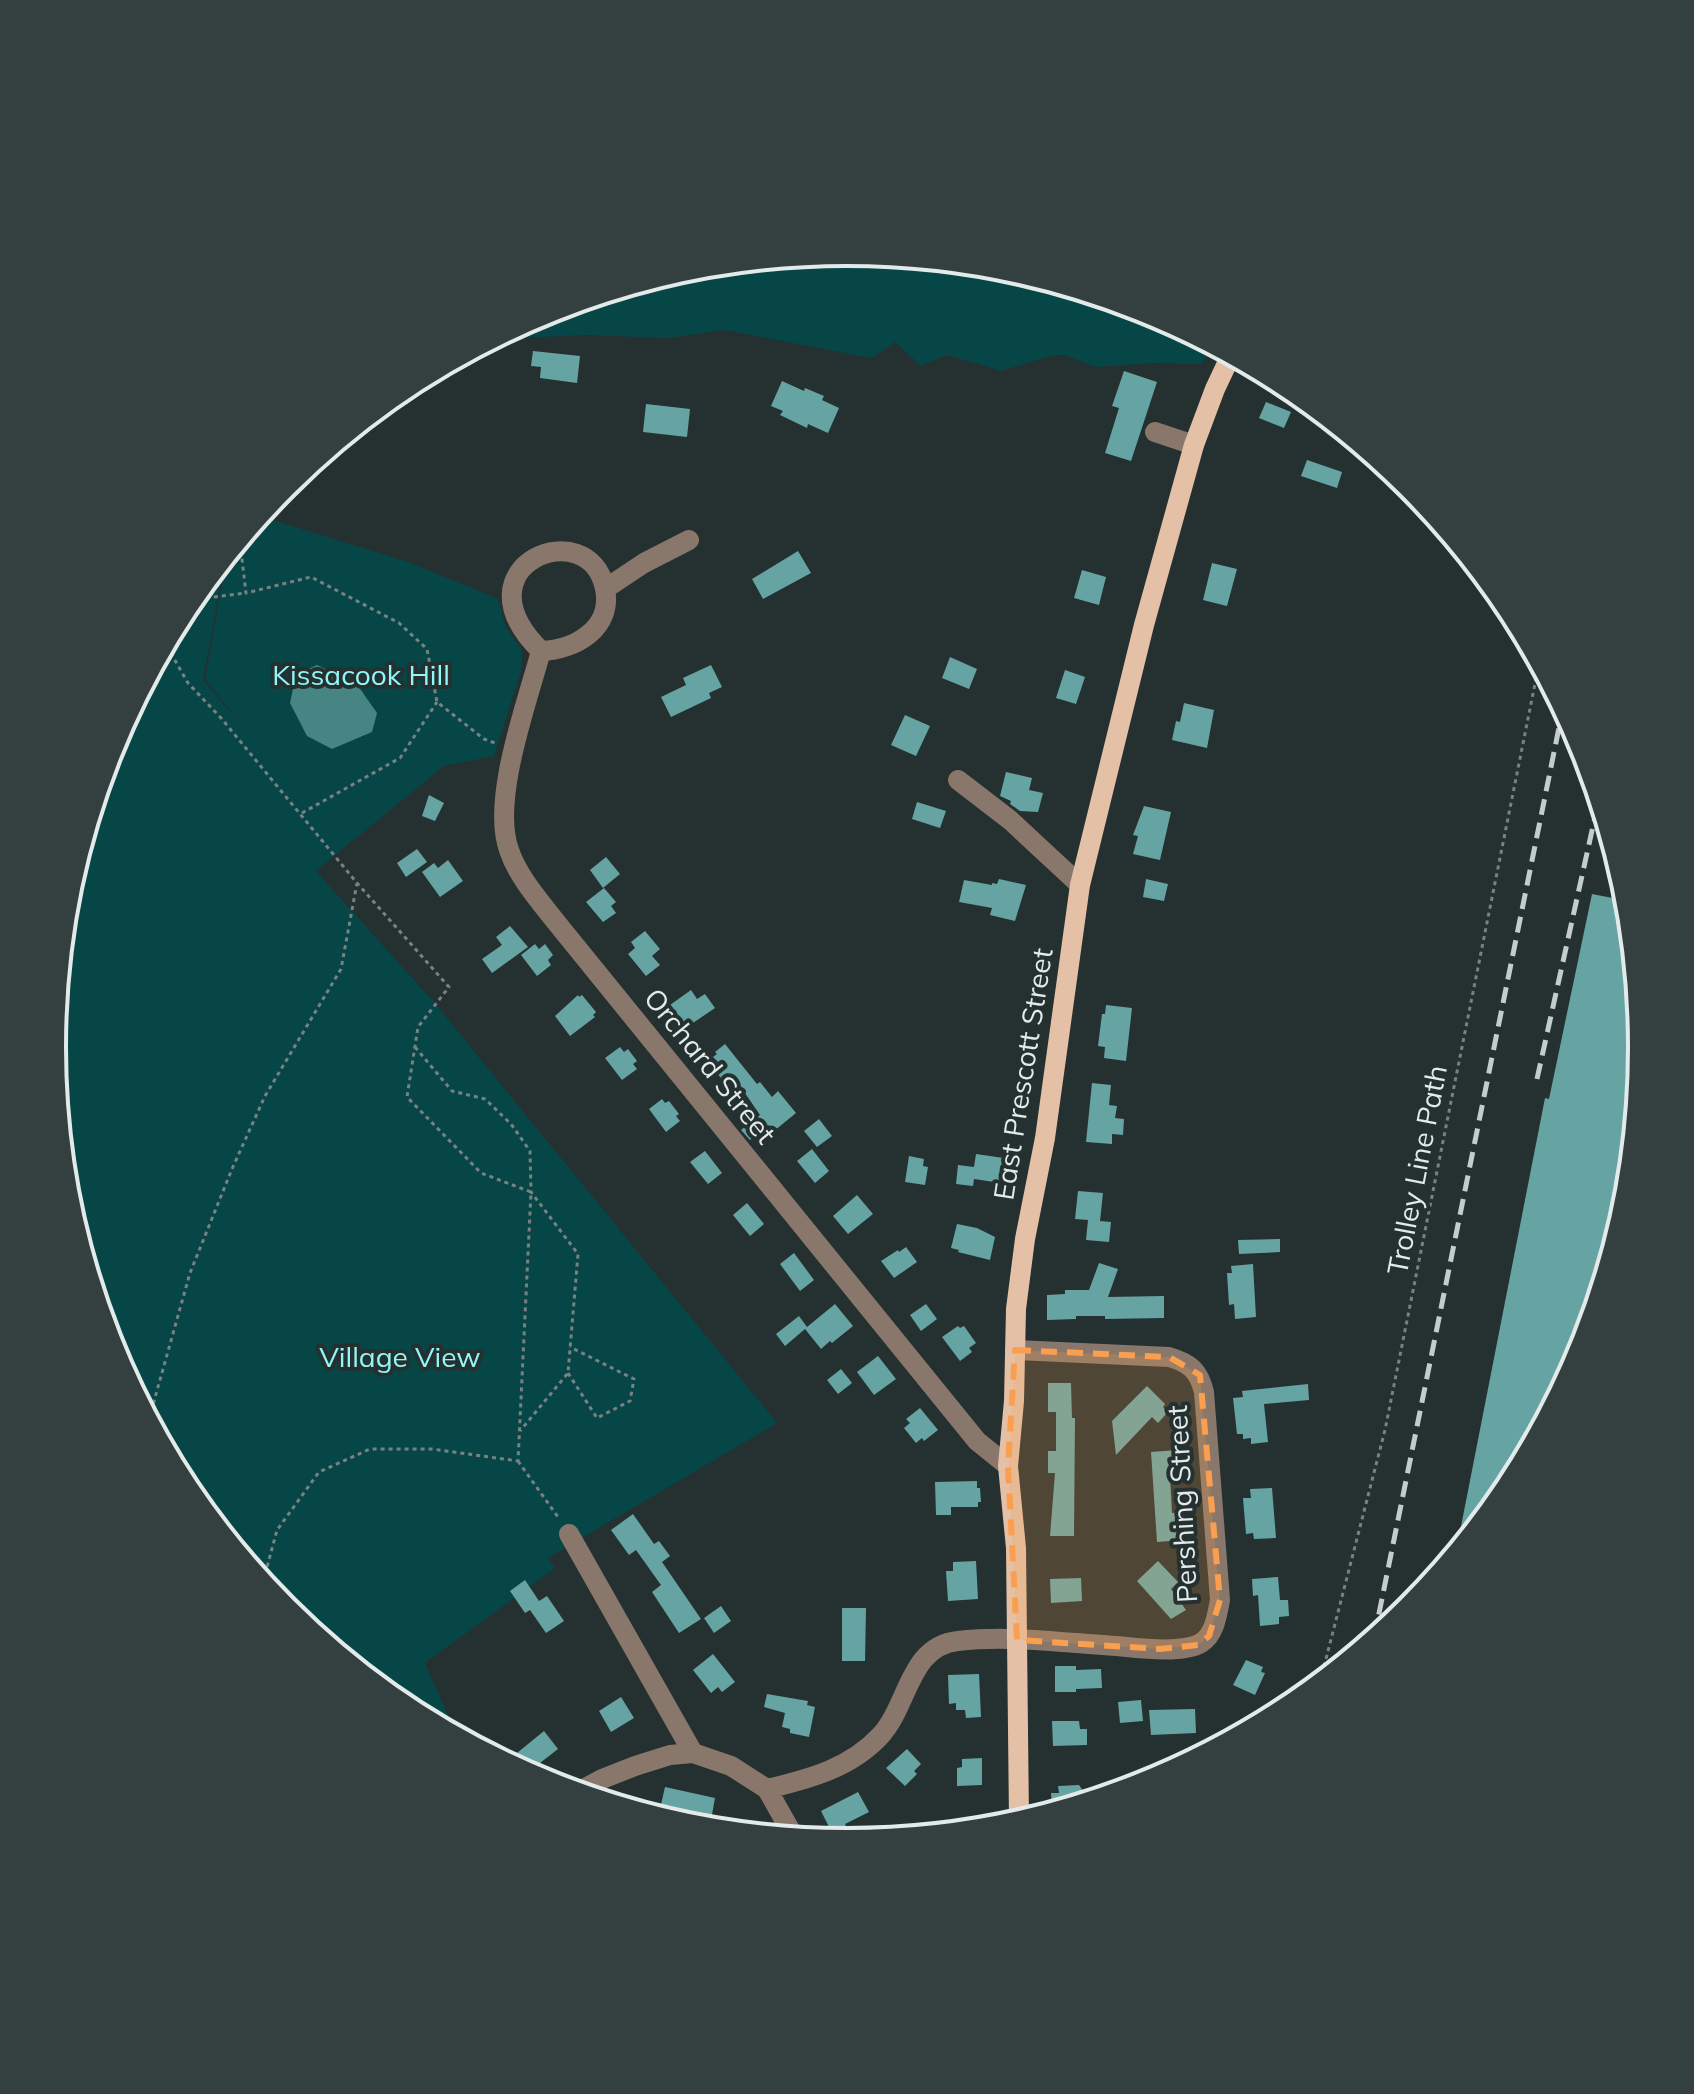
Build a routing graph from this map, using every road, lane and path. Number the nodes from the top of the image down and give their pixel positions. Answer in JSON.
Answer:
{"nodes":[{"id":1,"x":1226,"y":365,"type":"edge"},
{"id":2,"x":1155,"y":432,"type":"dead end"},
{"id":3,"x":1194,"y":445,"type":"junction"},
{"id":4,"x":689,"y":540,"type":"dead end"},
{"id":5,"x":241,"y":555,"type":"edge"},
{"id":6,"x":605,"y":589,"type":"junction"},
{"id":7,"x":246,"y":593,"type":"junction"},
{"id":8,"x":209,"y":598,"type":"edge"},
{"id":9,"x":541,"y":651,"type":"junction"},
{"id":10,"x":172,"y":655,"type":"edge"},
{"id":11,"x":1536,"y":680,"type":"edge"},
{"id":12,"x":437,"y":702,"type":"junction"},
{"id":13,"x":515,"y":749,"type":"junction"},
{"id":14,"x":958,"y":780,"type":"dead end"},
{"id":15,"x":300,"y":814,"type":"junction"},
{"id":16,"x":357,"y":883,"type":"junction"},
{"id":17,"x":1080,"y":885,"type":"junction"},
{"id":18,"x":415,"y":1047,"type":"junction"},
{"id":19,"x":531,"y":1192,"type":"junction"},
{"id":20,"x":570,"y":1347,"type":"junction"},
{"id":21,"x":1015,"y":1350,"type":"junction"},
{"id":22,"x":568,"y":1373,"type":"junction"},
{"id":23,"x":153,"y":1404,"type":"edge"},
{"id":24,"x":520,"y":1431,"type":"junction"},
{"id":25,"x":518,"y":1461,"type":"junction"},
{"id":26,"x":1008,"y":1466,"type":"junction"},
{"id":27,"x":569,"y":1534,"type":"joint"},
{"id":28,"x":267,"y":1569,"type":"edge"},
{"id":29,"x":1017,"y":1640,"type":"junction"},
{"id":30,"x":1324,"y":1665,"type":"edge"},
{"id":31,"x":693,"y":1753,"type":"junction"},
{"id":32,"x":591,"y":1785,"type":"edge"},
{"id":33,"x":767,"y":1789,"type":"junction"},
{"id":34,"x":1019,"y":1808,"type":"edge"},
{"id":35,"x":787,"y":1825,"type":"edge"}],
"edges":[{"from":1,"to":3,"type":"main road","name":"East Prescott Street"},
{"from":2,"to":3,"type":"street"},
{"from":3,"to":17,"type":"main road","name":"East Prescott Street"},
{"from":4,"to":6,"type":"street"},
{"from":5,"to":7,"type":"path"},
{"from":6,"to":9,"type":"street"},
{"from":6,"to":9,"type":"street"},
{"from":7,"to":8,"type":"path"},
{"from":7,"to":12,"type":"path"},
{"from":9,"to":13,"type":"street","name":"Orchard Street"},
{"from":10,"to":15,"type":"path"},
{"from":11,"to":30,"type":"path","name":"Trolley Line Path"},
{"from":12,"to":13,"type":"path"},
{"from":12,"to":15,"type":"path"},
{"from":13,"to":26,"type":"street","name":"Orchard Street"},
{"from":14,"to":17,"type":"street"},
{"from":15,"to":16,"type":"path"},
{"from":16,"to":18,"type":"path"},
{"from":16,"to":23,"type":"path"},
{"from":17,"to":21,"type":"main road","name":"East Prescott Street"},
{"from":18,"to":19,"type":"path"},
{"from":18,"to":19,"type":"path"},
{"from":19,"to":20,"type":"path"},
{"from":19,"to":24,"type":"path"},
{"from":20,"to":22,"type":"path"},
{"from":20,"to":22,"type":"path"},
{"from":21,"to":26,"type":"main road","name":"East Prescott Street"},
{"from":21,"to":29,"type":"street","name":"Pershing Street"},
{"from":22,"to":24,"type":"path"},
{"from":24,"to":25,"type":"path"},
{"from":25,"to":27,"type":"path"},
{"from":25,"to":28,"type":"path"},
{"from":26,"to":29,"type":"main road","name":"East Prescott Street"},
{"from":27,"to":31,"type":"street"},
{"from":29,"to":33,"type":"street"},
{"from":29,"to":34,"type":"main road","name":"East Prescott Street"},
{"from":31,"to":32,"type":"street"},
{"from":31,"to":33,"type":"street"},
{"from":33,"to":35,"type":"street"}]}
